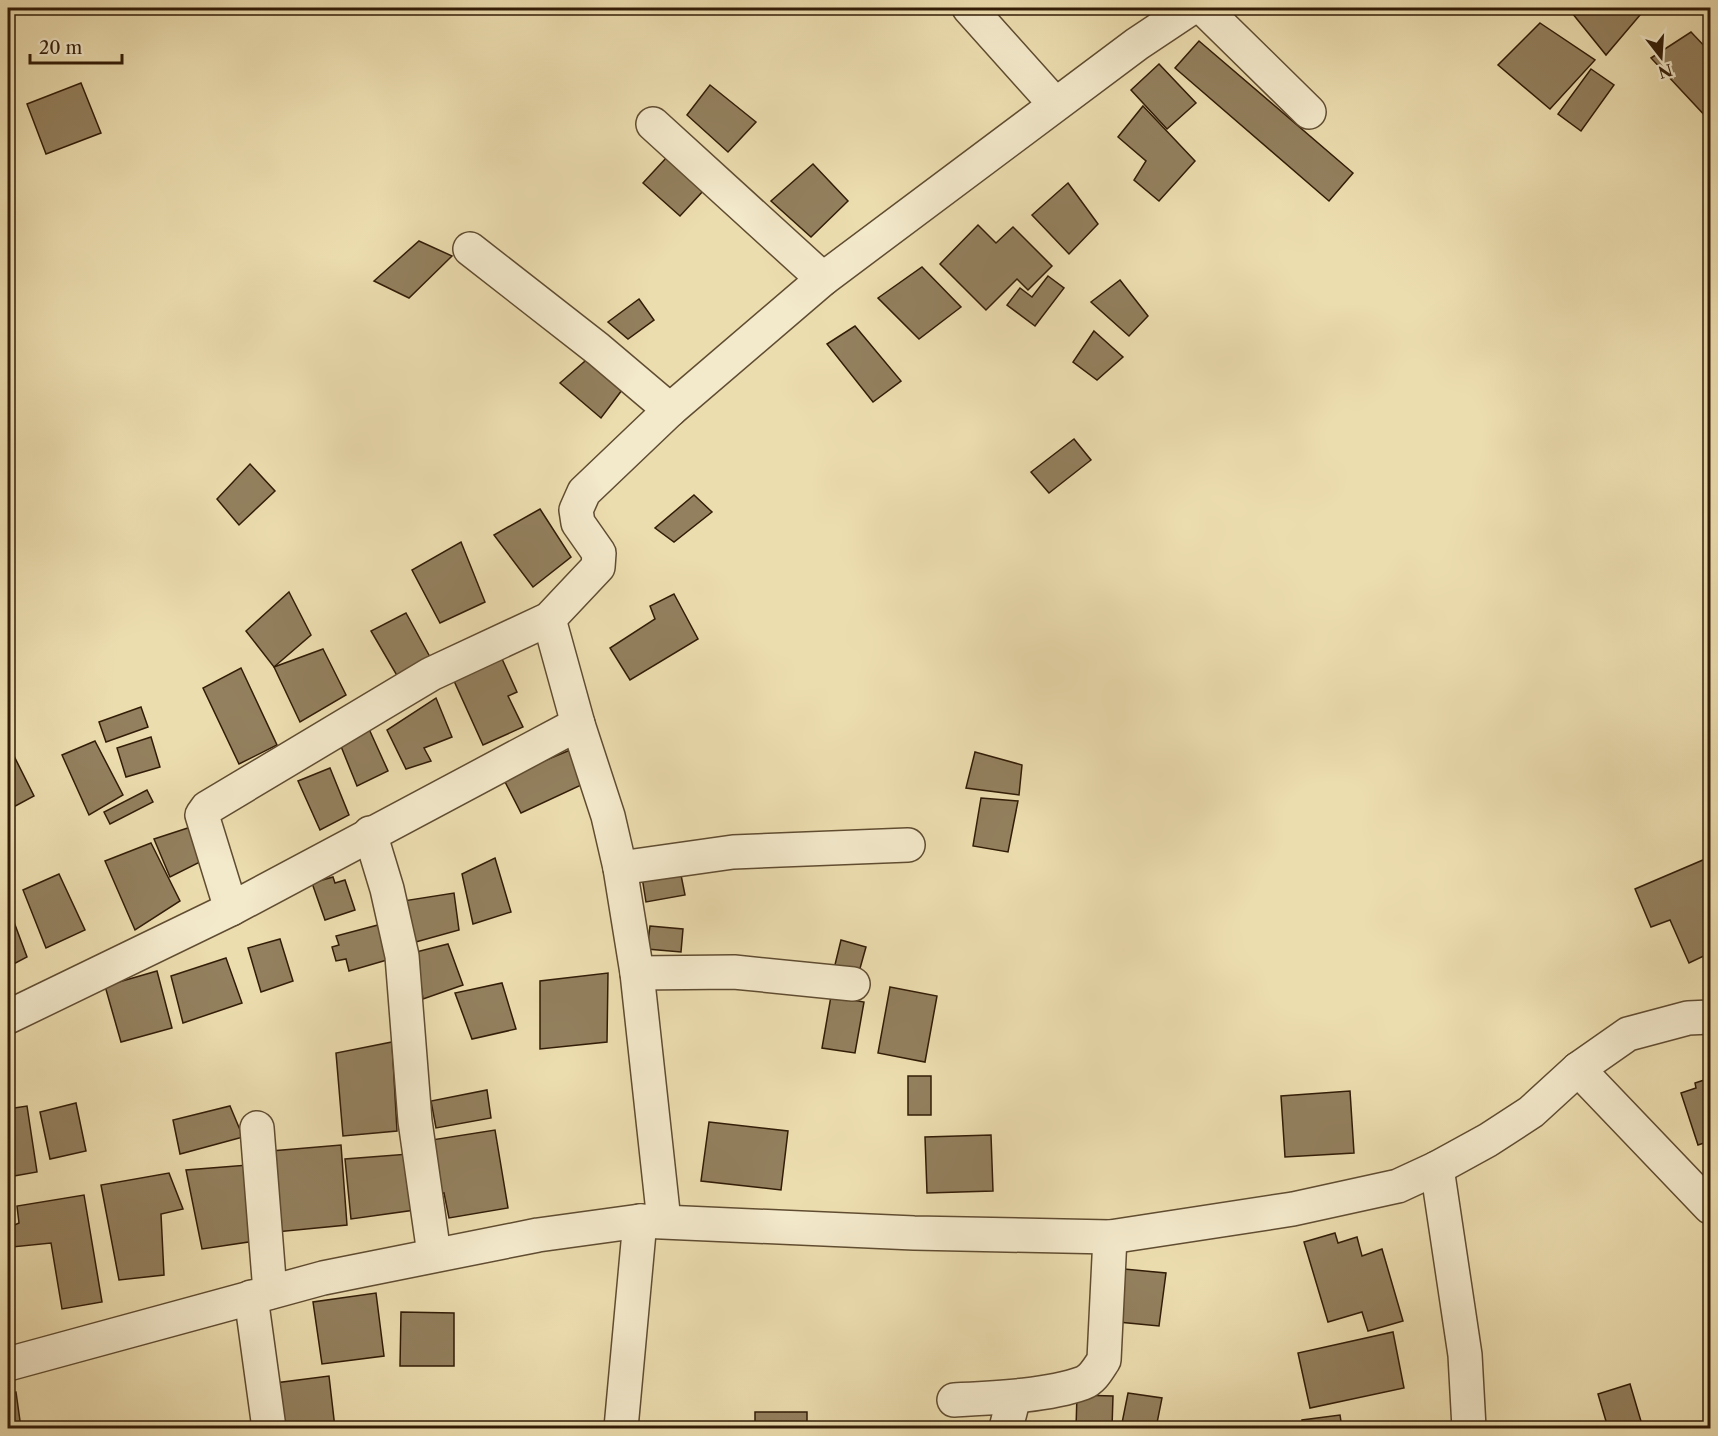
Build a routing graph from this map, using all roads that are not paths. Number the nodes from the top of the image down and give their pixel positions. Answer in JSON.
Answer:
{"nodes":[{"id":1,"x":969,"y":8,"type":"edge"},
{"id":2,"x":1191,"y":8,"type":"edge"},
{"id":3,"x":1203,"y":8,"type":"edge"},
{"id":4,"x":1055,"y":104,"type":"junction"},
{"id":5,"x":1309,"y":112,"type":"dead end"},
{"id":6,"x":653,"y":124,"type":"dead end"},
{"id":7,"x":470,"y":249,"type":"dead end"},
{"id":8,"x":823,"y":279,"type":"junction"},
{"id":9,"x":670,"y":410,"type":"junction"},
{"id":10,"x":549,"y":618,"type":"junction"},
{"id":11,"x":578,"y":724,"type":"junction"},
{"id":12,"x":370,"y":833,"type":"junction"},
{"id":13,"x":908,"y":845,"type":"dead end"},
{"id":14,"x":620,"y":868,"type":"junction"},
{"id":15,"x":231,"y":909,"type":"junction"},
{"id":16,"x":637,"y":973,"type":"junction"},
{"id":17,"x":853,"y":984,"type":"dead end"},
{"id":18,"x":8,"y":1017,"type":"edge"},
{"id":19,"x":1710,"y":1017,"type":"edge"},
{"id":20,"x":1578,"y":1069,"type":"junction"},
{"id":21,"x":257,"y":1128,"type":"dead end"},
{"id":22,"x":1437,"y":1168,"type":"junction"},
{"id":23,"x":1710,"y":1207,"type":"edge"},
{"id":24,"x":652,"y":1221,"type":"junction"},
{"id":25,"x":1110,"y":1237,"type":"junction"},
{"id":26,"x":434,"y":1254,"type":"junction"},
{"id":27,"x":261,"y":1294,"type":"junction"},
{"id":28,"x":8,"y":1364,"type":"edge"},
{"id":29,"x":1014,"y":1397,"type":"junction"},
{"id":30,"x":954,"y":1400,"type":"dead end"},
{"id":31,"x":269,"y":1428,"type":"edge"},
{"id":32,"x":621,"y":1428,"type":"edge"},
{"id":33,"x":1006,"y":1428,"type":"edge"},
{"id":34,"x":1469,"y":1428,"type":"edge"}],
"edges":[{"from":1,"to":4,"type":"street"},
{"from":2,"to":4,"type":"street"},
{"from":3,"to":5,"type":"street"},
{"from":4,"to":8,"type":"street"},
{"from":6,"to":8,"type":"street"},
{"from":7,"to":9,"type":"street"},
{"from":8,"to":9,"type":"street"},
{"from":9,"to":10,"type":"street"},
{"from":10,"to":11,"type":"street"},
{"from":10,"to":15,"type":"street"},
{"from":11,"to":12,"type":"street"},
{"from":11,"to":14,"type":"street"},
{"from":12,"to":15,"type":"street"},
{"from":12,"to":26,"type":"street"},
{"from":13,"to":14,"type":"street"},
{"from":14,"to":16,"type":"street"},
{"from":15,"to":18,"type":"street"},
{"from":16,"to":17,"type":"street"},
{"from":16,"to":24,"type":"street"},
{"from":19,"to":20,"type":"street"},
{"from":20,"to":22,"type":"street"},
{"from":20,"to":23,"type":"street"},
{"from":21,"to":27,"type":"street"},
{"from":22,"to":25,"type":"street"},
{"from":22,"to":34,"type":"street"},
{"from":24,"to":25,"type":"street"},
{"from":24,"to":26,"type":"street"},
{"from":24,"to":32,"type":"street"},
{"from":25,"to":29,"type":"street"},
{"from":26,"to":27,"type":"street"},
{"from":27,"to":28,"type":"street"},
{"from":27,"to":31,"type":"street"},
{"from":29,"to":30,"type":"street"},
{"from":29,"to":33,"type":"street"}]}
